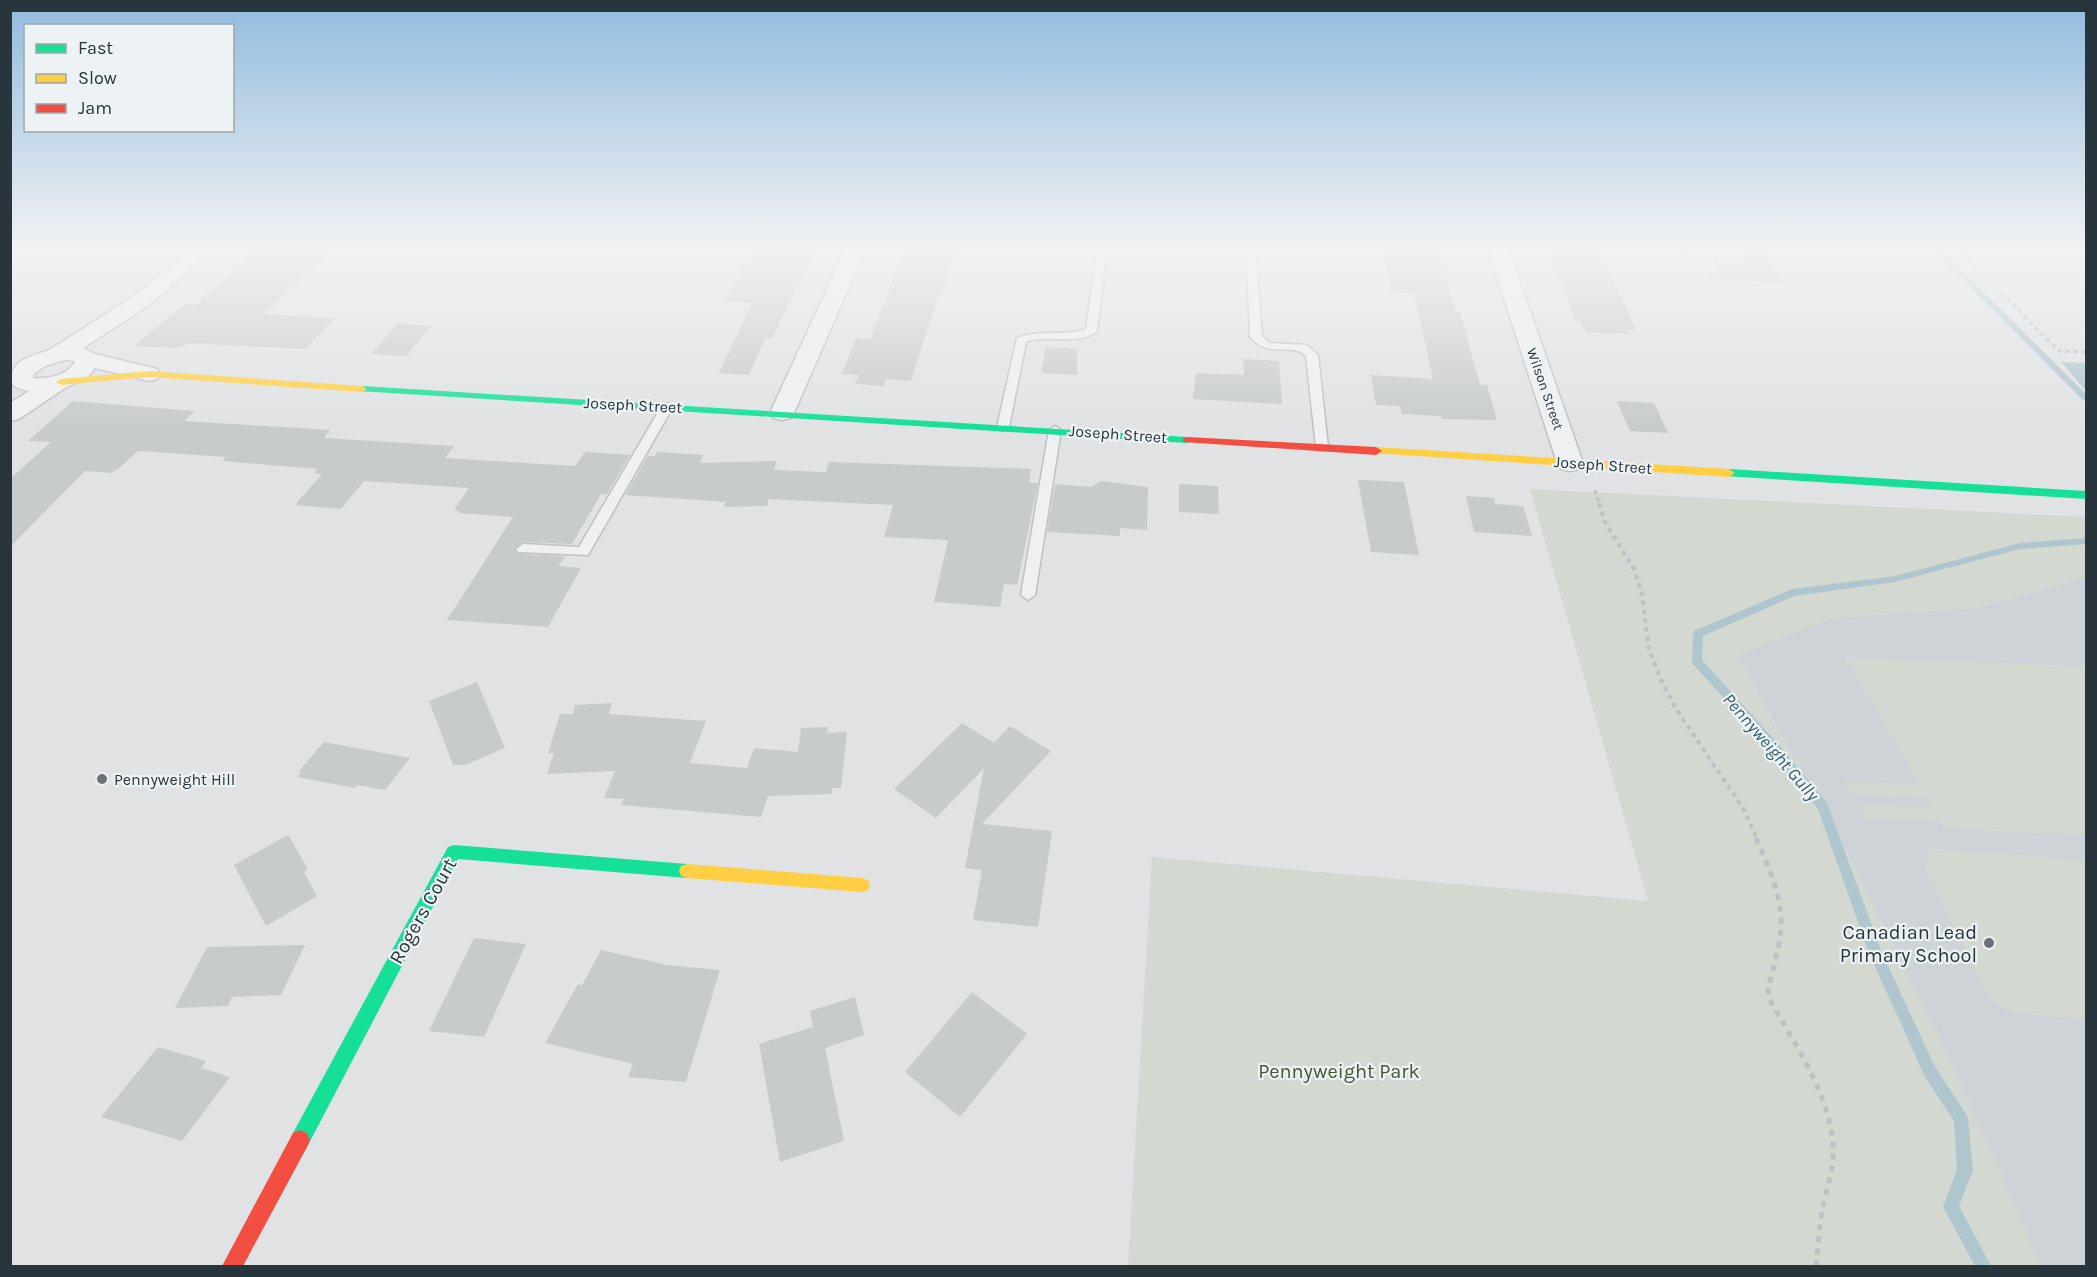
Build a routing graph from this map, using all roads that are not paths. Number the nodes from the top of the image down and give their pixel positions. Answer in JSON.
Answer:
{"nodes":[{"id":1,"x":130,"y":308,"type":"edge"},
{"id":2,"x":134,"y":308,"type":"edge"},
{"id":3,"x":829,"y":308,"type":"edge"},
{"id":4,"x":1094,"y":308,"type":"edge"},
{"id":5,"x":1254,"y":308,"type":"edge"},
{"id":6,"x":1521,"y":308,"type":"edge"},
{"id":7,"x":56,"y":355,"type":"junction"},
{"id":8,"x":87,"y":358,"type":"junction"},
{"id":9,"x":149,"y":374,"type":"junction"},
{"id":10,"x":15,"y":379,"type":"edge"},
{"id":11,"x":60,"y":382,"type":"junction"},
{"id":12,"x":667,"y":407,"type":"junction"},
{"id":13,"x":782,"y":413,"type":"junction"},
{"id":14,"x":10,"y":414,"type":"edge"},
{"id":15,"x":1003,"y":427,"type":"junction"},
{"id":16,"x":1055,"y":430,"type":"junction"},
{"id":17,"x":1322,"y":447,"type":"junction"},
{"id":18,"x":1581,"y":464,"type":"junction"},
{"id":19,"x":2086,"y":495,"type":"edge"},
{"id":20,"x":522,"y":549,"type":"dead end"},
{"id":21,"x":1028,"y":595,"type":"dead end"},
{"id":22,"x":862,"y":885,"type":"dead end"},
{"id":23,"x":232,"y":1266,"type":"edge"}],
"edges":[{"from":1,"to":7,"type":"street"},
{"from":2,"to":8,"type":"street"},
{"from":3,"to":13,"type":"street"},
{"from":4,"to":15,"type":"lane"},
{"from":5,"to":17,"type":"lane"},
{"from":6,"to":18,"type":"street","name":"Wilson Street"},
{"from":7,"to":8,"type":"street","name":"Joseph Street"},
{"from":7,"to":10,"type":"street"},
{"from":8,"to":9,"type":"street","name":"Joseph Street"},
{"from":8,"to":11,"type":"street"},
{"from":9,"to":11,"type":"street","name":"Joseph Street"},
{"from":9,"to":12,"type":"street","name":"Joseph Street"},
{"from":10,"to":11,"type":"street"},
{"from":11,"to":14,"type":"street"},
{"from":12,"to":13,"type":"street","name":"Joseph Street"},
{"from":12,"to":20,"type":"lane"},
{"from":13,"to":15,"type":"street","name":"Joseph Street"},
{"from":15,"to":16,"type":"street","name":"Joseph Street"},
{"from":16,"to":17,"type":"street","name":"Joseph Street"},
{"from":16,"to":21,"type":"lane"},
{"from":17,"to":18,"type":"street","name":"Joseph Street"},
{"from":18,"to":19,"type":"street","name":"Joseph Street"},
{"from":22,"to":23,"type":"street","name":"Rogers Court"}]}
